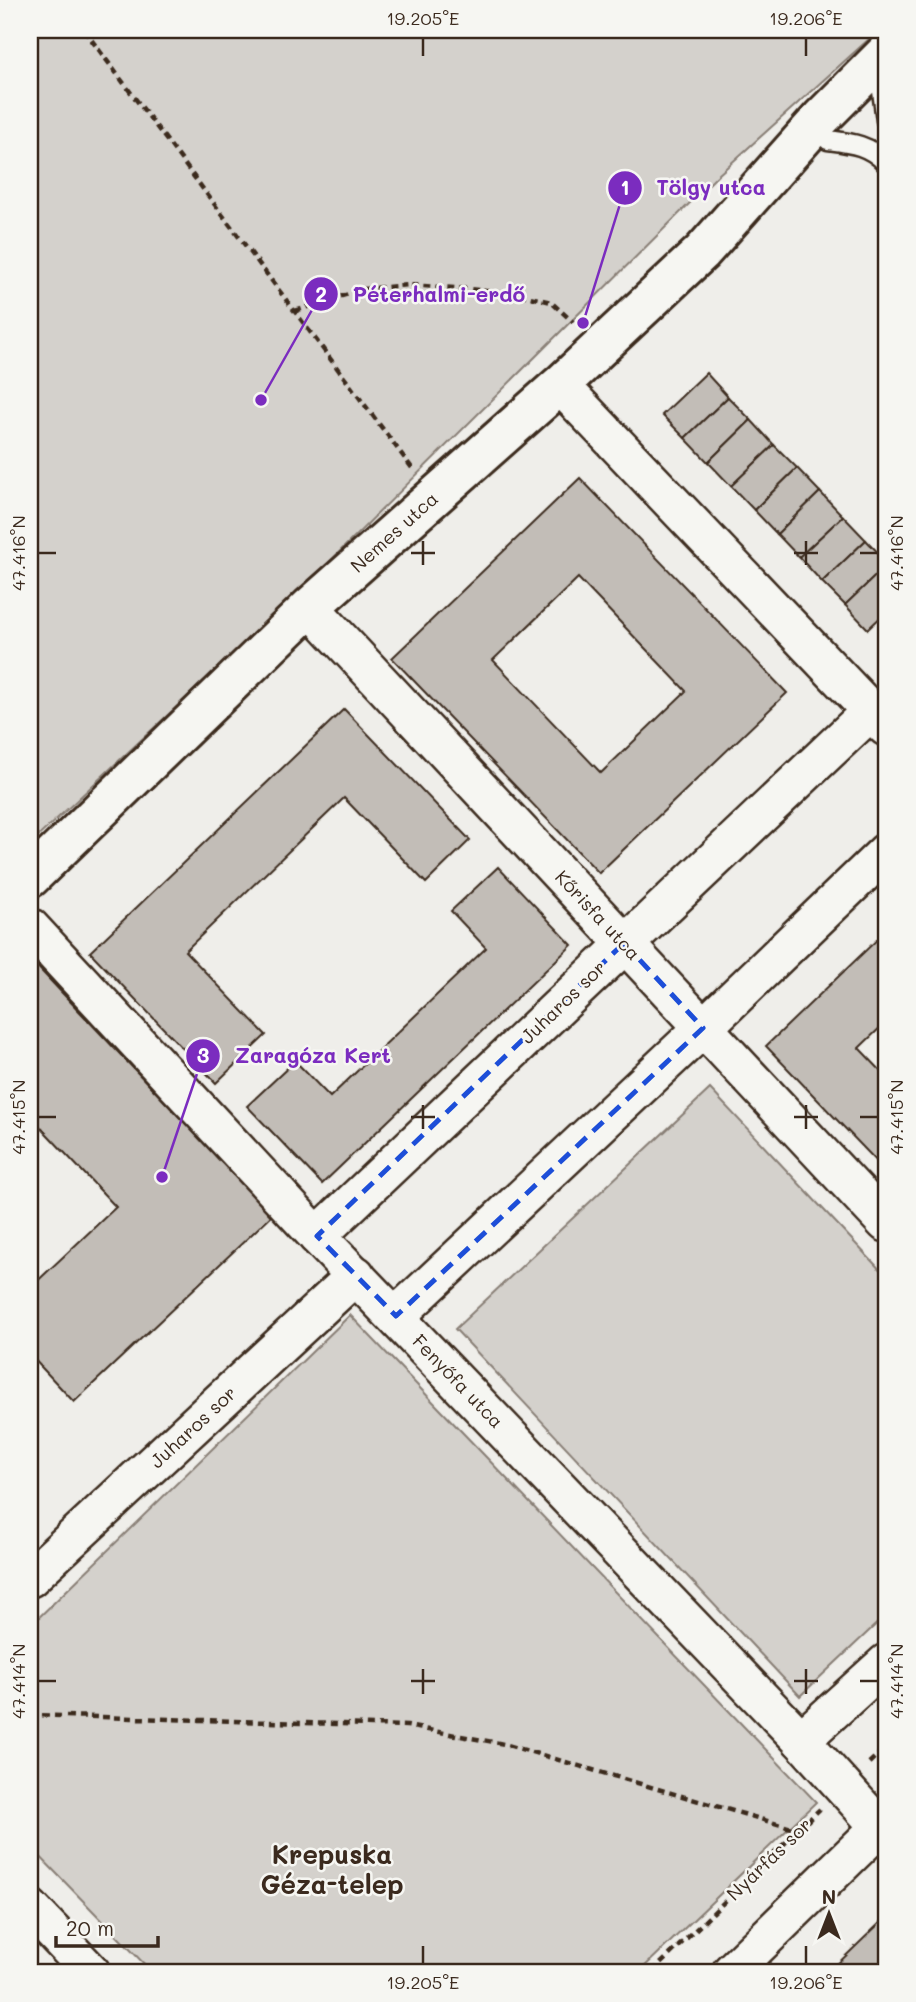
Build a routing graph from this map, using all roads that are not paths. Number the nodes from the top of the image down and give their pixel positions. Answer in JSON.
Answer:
{"nodes":[{"id":1,"x":886,"y":53,"type":"edge"},
{"id":2,"x":885,"y":99,"type":"edge"},
{"id":3,"x":828,"y":141,"type":"junction"},
{"id":4,"x":886,"y":163,"type":"edge"},
{"id":5,"x":758,"y":188,"type":"junction"},
{"id":6,"x":560,"y":385,"type":"junction"},
{"id":7,"x":310,"y":607,"type":"junction"},
{"id":8,"x":878,"y":719,"type":"edge"},
{"id":9,"x":886,"y":852,"type":"edge"},
{"id":10,"x":30,"y":878,"type":"edge"},
{"id":11,"x":30,"y":927,"type":"edge"},
{"id":12,"x":624,"y":943,"type":"junction"},
{"id":13,"x":703,"y":1028,"type":"junction"},
{"id":14,"x":886,"y":1223,"type":"edge"},
{"id":15,"x":317,"y":1236,"type":"junction"},
{"id":16,"x":356,"y":1275,"type":"junction"},
{"id":17,"x":396,"y":1316,"type":"junction"},
{"id":18,"x":30,"y":1578,"type":"edge"},
{"id":19,"x":886,"y":1663,"type":"edge"},
{"id":20,"x":801,"y":1740,"type":"junction"},
{"id":21,"x":884,"y":1828,"type":"edge"},
{"id":22,"x":30,"y":1908,"type":"edge"},
{"id":23,"x":91,"y":1972,"type":"edge"},
{"id":24,"x":731,"y":1972,"type":"edge"}],
"edges":[{"from":1,"to":5,"type":"street","name":"Nemes utca"},
{"from":2,"to":3,"type":"street","name":"Nemes utca"},
{"from":3,"to":4,"type":"lane"},
{"from":3,"to":5,"type":"street","name":"Nemes utca"},
{"from":5,"to":6,"type":"street","name":"Nemes utca"},
{"from":6,"to":7,"type":"street","name":"Nemes utca"},
{"from":6,"to":8,"type":"street"},
{"from":7,"to":10,"type":"street","name":"Nemes utca"},
{"from":7,"to":12,"type":"street","name":"Kőrisfa utca"},
{"from":8,"to":12,"type":"street","name":"Juharos sor"},
{"from":9,"to":13,"type":"street"},
{"from":11,"to":15,"type":"street","name":"Fenyőfa utca"},
{"from":12,"to":13,"type":"street","name":"Kőrisfa utca"},
{"from":12,"to":15,"type":"street","name":"Juharos sor"},
{"from":13,"to":14,"type":"street","name":"Kőrisfa utca"},
{"from":13,"to":17,"type":"street"},
{"from":15,"to":16,"type":"street","name":"Fenyőfa utca"},
{"from":16,"to":17,"type":"street","name":"Fenyőfa utca"},
{"from":16,"to":18,"type":"street","name":"Juharos sor"},
{"from":17,"to":20,"type":"street","name":"Fenyőfa utca"},
{"from":19,"to":20,"type":"street"},
{"from":20,"to":21,"type":"street","name":"Fenyőfa utca"},
{"from":21,"to":24,"type":"street"},
{"from":22,"to":23,"type":"street"}]}
